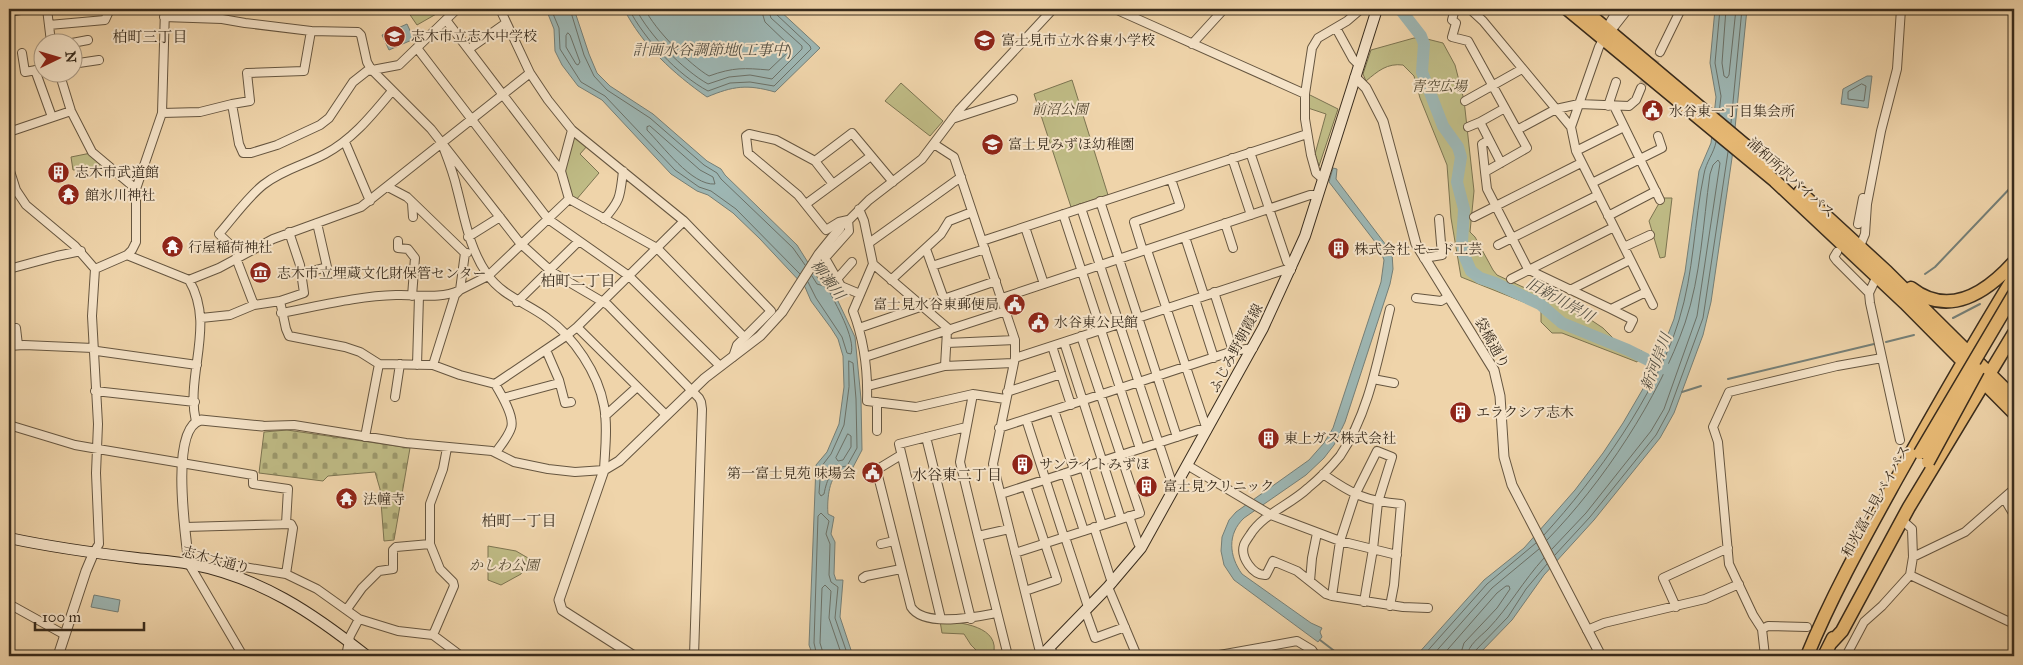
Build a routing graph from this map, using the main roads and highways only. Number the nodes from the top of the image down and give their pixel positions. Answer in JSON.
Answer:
{"nodes":[{"id":1,"x":1377,"y":9,"type":"edge"},
{"id":2,"x":1567,"y":9,"type":"edge"},
{"id":3,"x":1583,"y":9,"type":"edge"},
{"id":4,"x":1607,"y":33,"type":"junction"},
{"id":5,"x":1749,"y":153,"type":"junction"},
{"id":6,"x":2014,"y":262,"type":"edge"},
{"id":7,"x":1882,"y":274,"type":"junction"},
{"id":8,"x":2014,"y":277,"type":"edge"},
{"id":9,"x":2014,"y":294,"type":"edge"},
{"id":10,"x":2014,"y":311,"type":"edge"},
{"id":11,"x":2014,"y":334,"type":"edge"},
{"id":12,"x":1976,"y":367,"type":"junction"},
{"id":13,"x":2014,"y":398,"type":"edge"},
{"id":14,"x":2014,"y":413,"type":"edge"},
{"id":15,"x":1924,"y":458,"type":"junction"},
{"id":16,"x":10,"y":540,"type":"edge"},
{"id":17,"x":1830,"y":644,"type":"junction"},
{"id":18,"x":367,"y":656,"type":"edge"},
{"id":19,"x":1041,"y":656,"type":"edge"},
{"id":20,"x":1809,"y":656,"type":"edge"},
{"id":21,"x":1824,"y":656,"type":"edge"}],
"edges":[{"from":1,"to":19,"type":"main road","name":"ふじみ野朝霞線"},
{"from":2,"to":4,"type":"highway","name":"浦和所沢バイパス"},
{"from":3,"to":4,"type":"highway","name":"浦和所沢バイパス"},
{"from":4,"to":5,"type":"highway","name":"浦和所沢バイパス"},
{"from":5,"to":7,"type":"highway","name":"浦和所沢バイパス"},
{"from":5,"to":7,"type":"highway","name":"浦和所沢バイパス"},
{"from":6,"to":7,"type":"highway"},
{"from":7,"to":12,"type":"highway","name":"浦和所沢バイパス"},
{"from":8,"to":12,"type":"highway"},
{"from":9,"to":12,"type":"highway","bridge":true},
{"from":10,"to":12,"type":"highway"},
{"from":11,"to":12,"type":"highway"},
{"from":12,"to":13,"type":"highway"},
{"from":12,"to":14,"type":"highway"},
{"from":12,"to":15,"type":"highway","name":"和光富士見バイパス","bridge":true},
{"from":12,"to":17,"type":"highway"},
{"from":12,"to":20,"type":"highway"},
{"from":15,"to":17,"type":"highway","name":"和光富士見バイパス"},
{"from":15,"to":20,"type":"highway","name":"和光富士見バイパス"},
{"from":16,"to":18,"type":"main road","name":"志木大通り"},
{"from":17,"to":21,"type":"highway","name":"和光富士見バイパス"}]}
